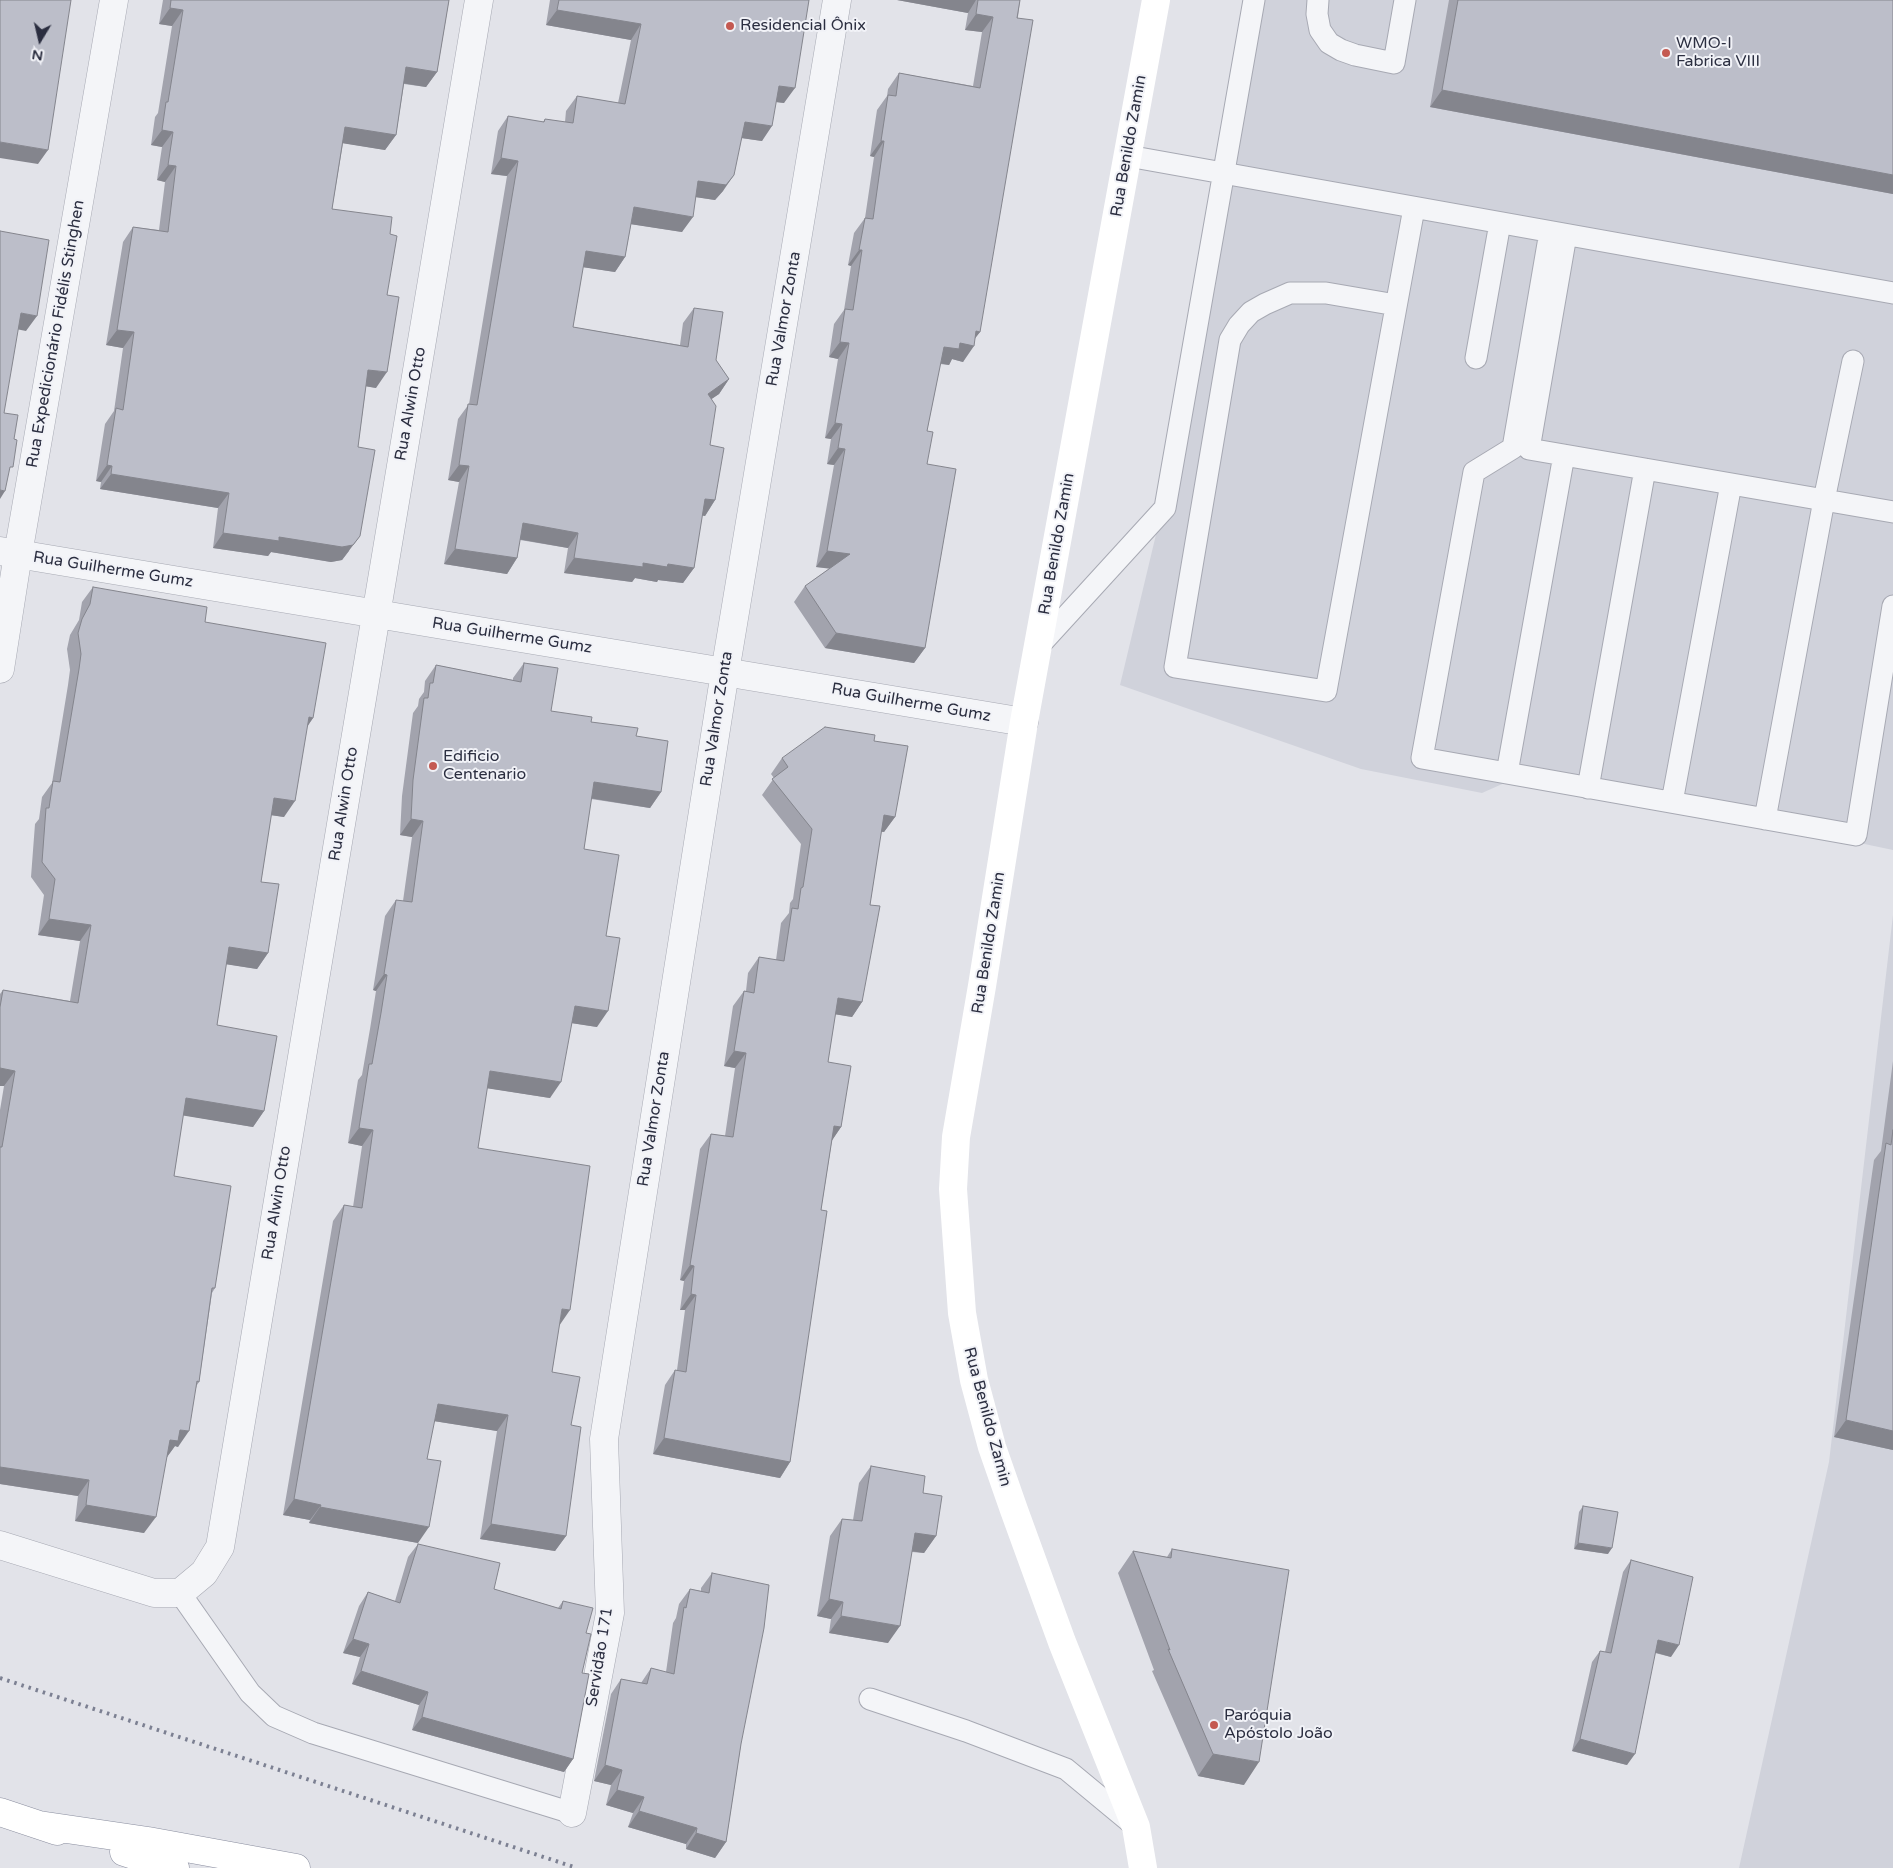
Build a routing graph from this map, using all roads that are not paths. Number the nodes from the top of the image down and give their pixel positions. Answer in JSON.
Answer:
{"nodes":[{"id":1,"x":114,"y":0,"type":"edge"},
{"id":2,"x":479,"y":0,"type":"edge"},
{"id":3,"x":837,"y":0,"type":"edge"},
{"id":4,"x":1156,"y":0,"type":"edge"},
{"id":5,"x":1254,"y":0,"type":"edge"},
{"id":6,"x":1318,"y":0,"type":"edge"},
{"id":7,"x":1406,"y":0,"type":"edge"},
{"id":8,"x":1128,"y":156,"type":"junction"},
{"id":9,"x":1224,"y":174,"type":"junction"},
{"id":10,"x":1414,"y":208,"type":"junction"},
{"id":11,"x":1500,"y":223,"type":"junction"},
{"id":12,"x":1558,"y":233,"type":"junction"},
{"id":13,"x":1893,"y":293,"type":"edge"},
{"id":14,"x":1396,"y":305,"type":"junction"},
{"id":15,"x":1476,"y":358,"type":"dead end"},
{"id":16,"x":1854,"y":361,"type":"dead end"},
{"id":17,"x":1564,"y":455,"type":"junction"},
{"id":18,"x":1645,"y":469,"type":"junction"},
{"id":19,"x":1731,"y":484,"type":"junction"},
{"id":20,"x":1824,"y":500,"type":"junction"},
{"id":21,"x":1893,"y":512,"type":"edge"},
{"id":22,"x":9,"y":552,"type":"edge"},
{"id":23,"x":1893,"y":606,"type":"edge"},
{"id":24,"x":376,"y":614,"type":"junction"},
{"id":25,"x":1038,"y":647,"type":"junction"},
{"id":26,"x":0,"y":668,"type":"edge"},
{"id":27,"x":725,"y":672,"type":"junction"},
{"id":28,"x":1024,"y":722,"type":"junction"},
{"id":29,"x":1506,"y":773,"type":"junction"},
{"id":30,"x":1588,"y":788,"type":"junction"},
{"id":31,"x":1672,"y":802,"type":"junction"},
{"id":32,"x":1765,"y":819,"type":"junction"},
{"id":33,"x":604,"y":1439,"type":"joint"},
{"id":34,"x":0,"y":1545,"type":"edge"},
{"id":35,"x":180,"y":1593,"type":"junction"},
{"id":36,"x":870,"y":1699,"type":"dead end"},
{"id":37,"x":0,"y":1812,"type":"edge"},
{"id":38,"x":572,"y":1813,"type":"joint"},
{"id":39,"x":39,"y":1825,"type":"junction"},
{"id":40,"x":1136,"y":1827,"type":"junction"},
{"id":41,"x":175,"y":1868,"type":"edge"},
{"id":42,"x":296,"y":1868,"type":"edge"},
{"id":43,"x":1143,"y":1868,"type":"edge"}],
"edges":[{"from":1,"to":22,"type":"street","name":"Rua Expedicionário Fidélis Stinghen"},
{"from":2,"to":24,"type":"street","name":"Rua Alwin Otto"},
{"from":3,"to":27,"type":"street","name":"Rua Valmor Zonta"},
{"from":4,"to":8,"type":"main road","name":"Rua Benildo Zamin"},
{"from":5,"to":9,"type":"lane"},
{"from":6,"to":7,"type":"lane"},
{"from":8,"to":9,"type":"lane"},
{"from":8,"to":25,"type":"main road","name":"Rua Benildo Zamin"},
{"from":9,"to":10,"type":"lane"},
{"from":9,"to":25,"type":"lane"},
{"from":10,"to":11,"type":"lane"},
{"from":10,"to":14,"type":"lane"},
{"from":11,"to":12,"type":"lane"},
{"from":11,"to":15,"type":"lane"},
{"from":12,"to":13,"type":"lane"},
{"from":12,"to":17,"type":"lane"},
{"from":12,"to":29,"type":"lane"},
{"from":14,"to":14,"type":"lane"},
{"from":16,"to":20,"type":"lane"},
{"from":17,"to":18,"type":"lane"},
{"from":17,"to":29,"type":"lane"},
{"from":18,"to":19,"type":"lane"},
{"from":18,"to":30,"type":"lane"},
{"from":19,"to":20,"type":"lane"},
{"from":19,"to":31,"type":"lane"},
{"from":20,"to":21,"type":"lane"},
{"from":20,"to":32,"type":"lane"},
{"from":22,"to":24,"type":"street","name":"Rua Guilherme Gumz"},
{"from":22,"to":26,"type":"street","name":"Rua Expedicionário Fidélis Stinghen"},
{"from":23,"to":32,"type":"lane"},
{"from":24,"to":27,"type":"street","name":"Rua Guilherme Gumz"},
{"from":24,"to":35,"type":"street","name":"Rua Alwin Otto"},
{"from":25,"to":28,"type":"main road","name":"Rua Benildo Zamin"},
{"from":27,"to":28,"type":"street","name":"Rua Guilherme Gumz"},
{"from":27,"to":33,"type":"street","name":"Rua Valmor Zonta"},
{"from":28,"to":40,"type":"main road","name":"Rua Benildo Zamin"},
{"from":29,"to":30,"type":"lane"},
{"from":30,"to":31,"type":"lane"},
{"from":31,"to":32,"type":"lane"},
{"from":33,"to":38,"type":"street","name":"Servidão 171"},
{"from":34,"to":35,"type":"street"},
{"from":35,"to":38,"type":"lane"},
{"from":36,"to":40,"type":"lane"},
{"from":37,"to":39,"type":"main road"},
{"from":39,"to":41,"type":"main road"},
{"from":39,"to":42,"type":"main road"},
{"from":40,"to":43,"type":"main road","name":"Rua Benildo Zamin"}]}
